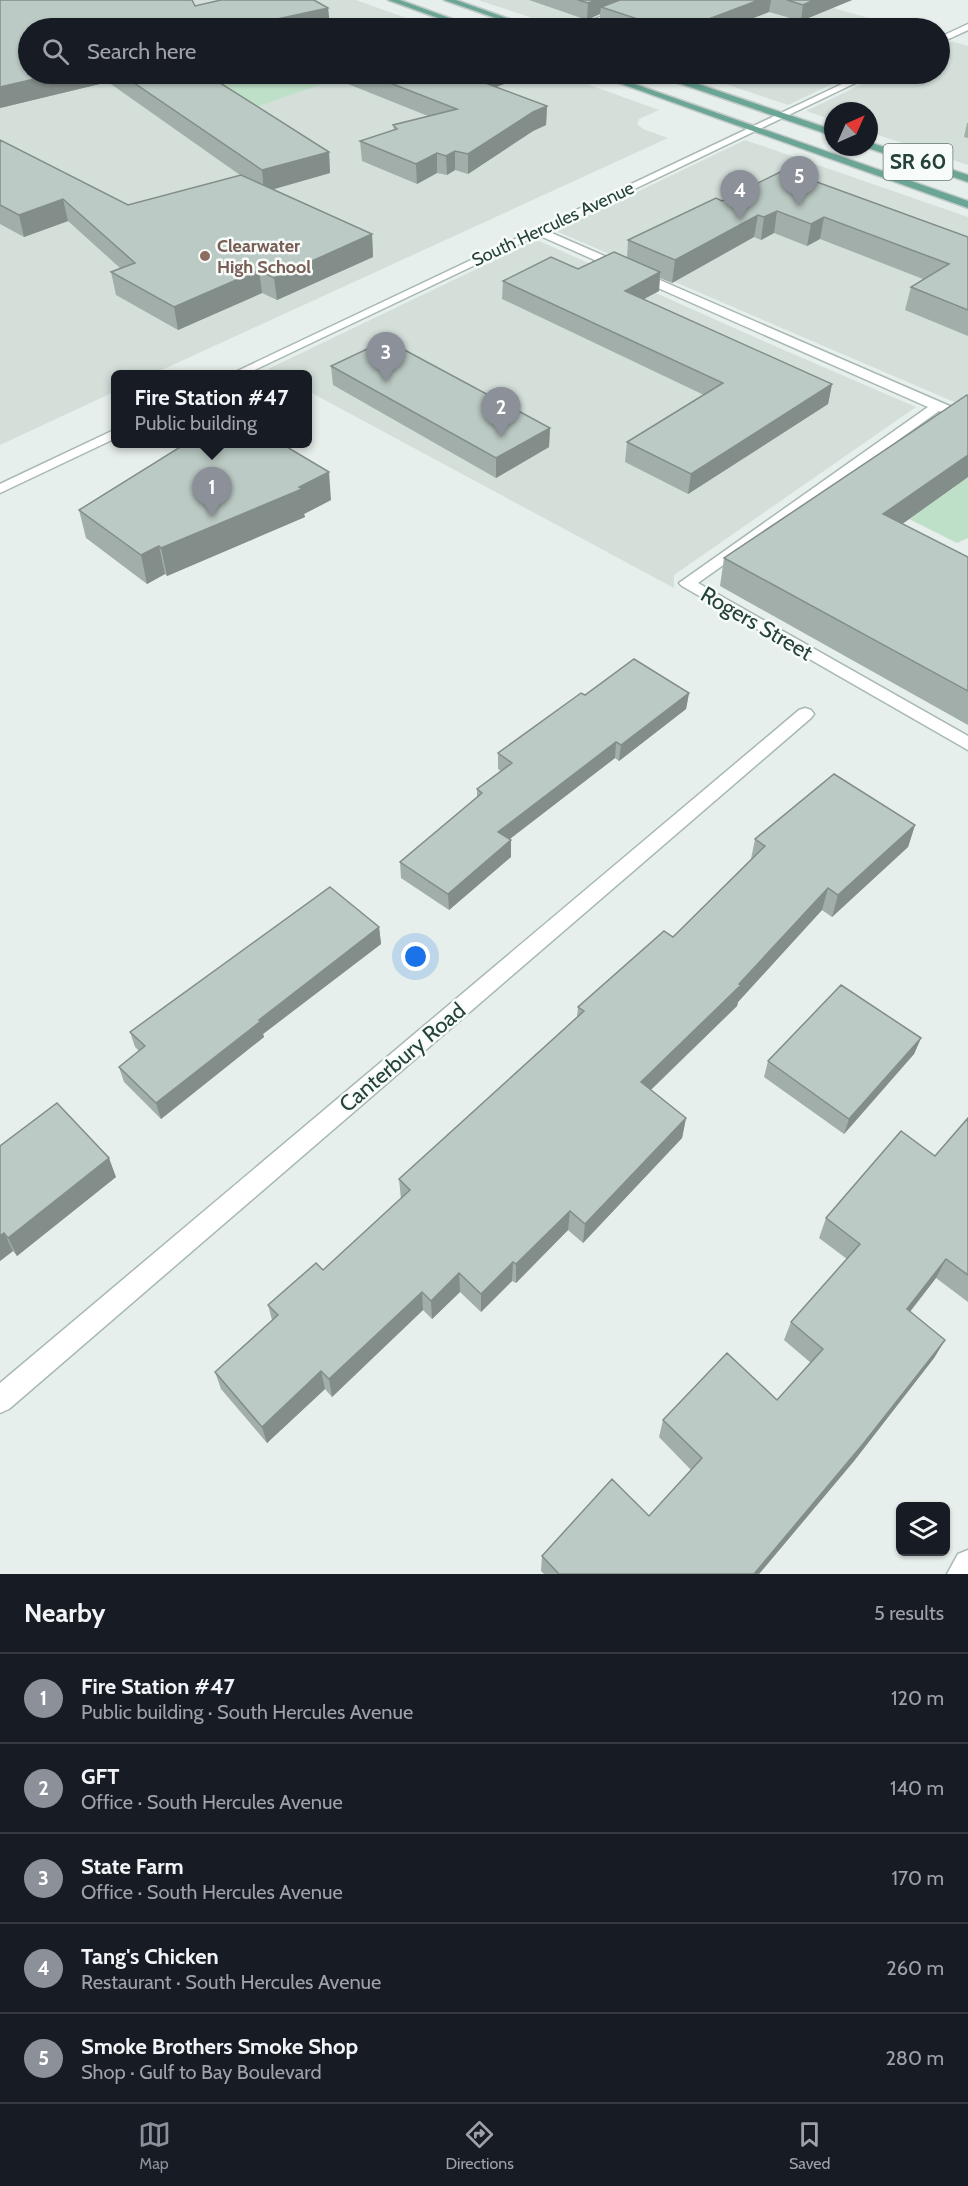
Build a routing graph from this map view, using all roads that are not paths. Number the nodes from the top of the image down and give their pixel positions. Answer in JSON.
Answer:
{"nodes":[{"id":1,"x":393,"y":0,"type":"edge"},
{"id":2,"x":448,"y":0,"type":"edge"},
{"id":3,"x":650,"y":0,"type":"edge"},
{"id":4,"x":444,"y":18,"type":"edge"},
{"id":5,"x":501,"y":18,"type":"edge"},
{"id":6,"x":603,"y":18,"type":"edge"},
{"id":7,"x":968,"y":27,"type":"edge"},
{"id":8,"x":950,"y":35,"type":"edge"},
{"id":9,"x":628,"y":84,"type":"edge"},
{"id":10,"x":691,"y":84,"type":"edge"},
{"id":11,"x":848,"y":84,"type":"edge"},
{"id":12,"x":781,"y":115,"type":"junction"},
{"id":13,"x":754,"y":128,"type":"junction"},
{"id":14,"x":824,"y":129,"type":"edge"},
{"id":15,"x":878,"y":148,"type":"edge"},
{"id":16,"x":968,"y":179,"type":"edge"},
{"id":17,"x":968,"y":205,"type":"edge"},
{"id":18,"x":537,"y":231,"type":"junction"},
{"id":19,"x":247,"y":370,"type":"edge"},
{"id":20,"x":938,"y":406,"type":"junction"},
{"id":21,"x":968,"y":419,"type":"edge"},
{"id":22,"x":111,"y":435,"type":"edge"},
{"id":23,"x":0,"y":489,"type":"edge"},
{"id":24,"x":805,"y":714,"type":"dead end"},
{"id":25,"x":968,"y":744,"type":"edge"},
{"id":26,"x":0,"y":1400,"type":"edge"},
{"id":27,"x":968,"y":1564,"type":"edge"},
{"id":28,"x":961,"y":1574,"type":"edge"}],
"edges":[{"from":1,"to":4,"type":"main road"},
{"from":2,"to":5,"type":"main road"},
{"from":3,"to":6,"type":"street"},
{"from":7,"to":8,"type":"street"},
{"from":9,"to":13,"type":"main road","number":"SR 60"},
{"from":10,"to":12,"type":"main road"},
{"from":11,"to":12,"type":"street","name":"South Hercules Avenue"},
{"from":12,"to":13,"type":"street","name":"South Hercules Avenue"},
{"from":12,"to":14,"type":"main road"},
{"from":13,"to":17,"type":"main road","number":"SR 60"},
{"from":13,"to":18,"type":"street","name":"South Hercules Avenue"},
{"from":15,"to":16,"type":"main road","number":"SR 60"},
{"from":18,"to":19,"type":"street","name":"South Hercules Avenue"},
{"from":18,"to":20,"type":"street"},
{"from":20,"to":21,"type":"street"},
{"from":20,"to":25,"type":"street","name":"Rogers Street"},
{"from":22,"to":23,"type":"street"},
{"from":24,"to":26,"type":"street","name":"Canterbury Road"},
{"from":27,"to":28,"type":"street"}]}
